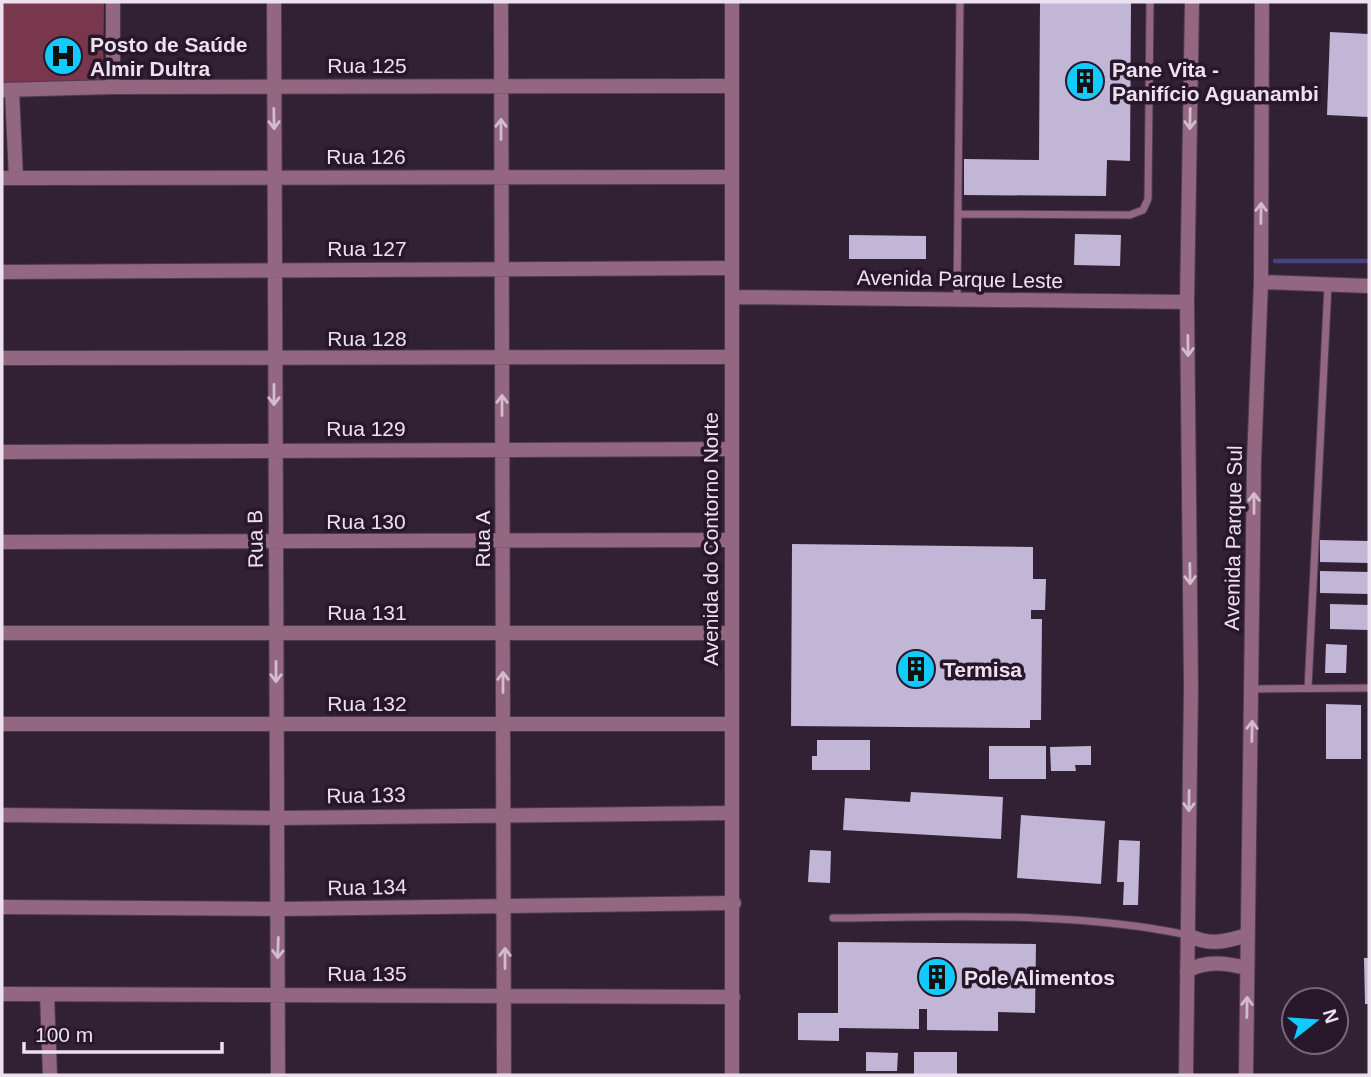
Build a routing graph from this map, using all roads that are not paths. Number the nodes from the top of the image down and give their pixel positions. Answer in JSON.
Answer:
{"nodes":[{"id":1,"x":113,"y":2,"type":"edge"},
{"id":2,"x":274,"y":2,"type":"edge"},
{"id":3,"x":501,"y":2,"type":"edge"},
{"id":4,"x":732,"y":2,"type":"edge"},
{"id":5,"x":960,"y":2,"type":"edge"},
{"id":6,"x":1150,"y":2,"type":"edge"},
{"id":7,"x":1192,"y":2,"type":"edge"},
{"id":8,"x":1262,"y":2,"type":"edge"},
{"id":9,"x":274,"y":86,"type":"junction"},
{"id":10,"x":501,"y":86,"type":"junction"},
{"id":11,"x":732,"y":86,"type":"junction"},
{"id":12,"x":113,"y":87,"type":"junction"},
{"id":13,"x":7,"y":90,"type":"edge"},
{"id":14,"x":275,"y":177,"type":"junction"},
{"id":15,"x":501,"y":177,"type":"junction"},
{"id":16,"x":731,"y":177,"type":"junction"},
{"id":17,"x":9,"y":178,"type":"edge"},
{"id":18,"x":958,"y":214,"type":"junction"},
{"id":19,"x":500,"y":267,"type":"junction"},
{"id":20,"x":732,"y":268,"type":"junction"},
{"id":21,"x":274,"y":269,"type":"junction"},
{"id":22,"x":2,"y":272,"type":"edge"},
{"id":23,"x":1261,"y":282,"type":"junction"},
{"id":24,"x":1328,"y":285,"type":"junction"},
{"id":25,"x":1369,"y":286,"type":"edge"},
{"id":26,"x":733,"y":298,"type":"junction"},
{"id":27,"x":957,"y":300,"type":"junction"},
{"id":28,"x":1187,"y":302,"type":"junction"},
{"id":29,"x":731,"y":357,"type":"junction"},
{"id":30,"x":2,"y":359,"type":"edge"},
{"id":31,"x":274,"y":359,"type":"junction"},
{"id":32,"x":502,"y":360,"type":"junction"},
{"id":33,"x":274,"y":449,"type":"junction"},
{"id":34,"x":502,"y":449,"type":"junction"},
{"id":35,"x":731,"y":449,"type":"junction"},
{"id":36,"x":2,"y":452,"type":"edge"},
{"id":37,"x":731,"y":540,"type":"junction"},
{"id":38,"x":2,"y":542,"type":"edge"},
{"id":39,"x":277,"y":542,"type":"junction"},
{"id":40,"x":503,"y":542,"type":"junction"},
{"id":41,"x":2,"y":633,"type":"edge"},
{"id":42,"x":276,"y":633,"type":"junction"},
{"id":43,"x":503,"y":633,"type":"junction"},
{"id":44,"x":732,"y":633,"type":"junction"},
{"id":45,"x":1308,"y":688,"type":"junction"},
{"id":46,"x":1369,"y":688,"type":"edge"},
{"id":47,"x":1252,"y":689,"type":"junction"},
{"id":48,"x":2,"y":724,"type":"edge"},
{"id":49,"x":503,"y":724,"type":"junction"},
{"id":50,"x":732,"y":724,"type":"junction"},
{"id":51,"x":277,"y":725,"type":"junction"},
{"id":52,"x":732,"y":813,"type":"junction"},
{"id":53,"x":2,"y":814,"type":"edge"},
{"id":54,"x":502,"y":814,"type":"junction"},
{"id":55,"x":279,"y":818,"type":"junction"},
{"id":56,"x":734,"y":903,"type":"junction"},
{"id":57,"x":2,"y":906,"type":"edge"},
{"id":58,"x":505,"y":906,"type":"junction"},
{"id":59,"x":279,"y":909,"type":"junction"},
{"id":60,"x":833,"y":918,"type":"dead end"},
{"id":61,"x":1247,"y":934,"type":"junction"},
{"id":62,"x":1188,"y":935,"type":"junction"},
{"id":63,"x":1247,"y":968,"type":"junction"},
{"id":64,"x":1187,"y":971,"type":"junction"},
{"id":65,"x":2,"y":994,"type":"edge"},
{"id":66,"x":277,"y":994,"type":"junction"},
{"id":67,"x":505,"y":994,"type":"junction"},
{"id":68,"x":47,"y":995,"type":"junction"},
{"id":69,"x":733,"y":997,"type":"junction"},
{"id":70,"x":50,"y":1075,"type":"edge"},
{"id":71,"x":278,"y":1075,"type":"edge"},
{"id":72,"x":504,"y":1075,"type":"edge"},
{"id":73,"x":732,"y":1075,"type":"edge"},
{"id":74,"x":1186,"y":1075,"type":"edge"},
{"id":75,"x":1246,"y":1075,"type":"edge"}],
"edges":[{"from":1,"to":12,"type":"street"},
{"from":2,"to":9,"type":"street","name":"Rua B"},
{"from":3,"to":10,"type":"street","name":"Rua A"},
{"from":4,"to":11,"type":"street","name":"Avenida do Contorno Norte"},
{"from":5,"to":18,"type":"lane"},
{"from":6,"to":18,"type":"lane"},
{"from":7,"to":28,"type":"street","name":"Avenida Parque Sul","one_way":true},
{"from":23,"to":8,"type":"street","name":"Avenida Parque Sul","one_way":true},
{"from":9,"to":10,"type":"street","name":"Rua 125"},
{"from":9,"to":12,"type":"street","name":"Rua 125"},
{"from":9,"to":14,"type":"street","name":"Rua B","one_way":true},
{"from":10,"to":11,"type":"street","name":"Rua 125"},
{"from":15,"to":10,"type":"street","name":"Rua A","one_way":true},
{"from":11,"to":16,"type":"street","name":"Avenida do Contorno Norte"},
{"from":12,"to":13,"type":"street","name":"Rua 125"},
{"from":13,"to":17,"type":"street"},
{"from":14,"to":15,"type":"street","name":"Rua 126"},
{"from":14,"to":17,"type":"street","name":"Rua 126"},
{"from":14,"to":21,"type":"street","name":"Rua B"},
{"from":15,"to":16,"type":"street","name":"Rua 126"},
{"from":15,"to":19,"type":"street","name":"Rua A"},
{"from":16,"to":20,"type":"street","name":"Avenida do Contorno Norte"},
{"from":18,"to":27,"type":"lane"},
{"from":19,"to":20,"type":"street","name":"Rua 127"},
{"from":19,"to":21,"type":"street","name":"Rua 127"},
{"from":19,"to":32,"type":"street","name":"Rua A"},
{"from":20,"to":26,"type":"street","name":"Avenida do Contorno Norte"},
{"from":21,"to":22,"type":"street","name":"Rua 127"},
{"from":21,"to":31,"type":"street","name":"Rua B"},
{"from":23,"to":24,"type":"street"},
{"from":47,"to":23,"type":"street","name":"Avenida Parque Sul","one_way":true},
{"from":24,"to":25,"type":"street"},
{"from":24,"to":45,"type":"lane"},
{"from":26,"to":27,"type":"street","name":"Avenida Parque Leste"},
{"from":26,"to":29,"type":"street","name":"Avenida do Contorno Norte"},
{"from":27,"to":28,"type":"street","name":"Avenida Parque Leste"},
{"from":28,"to":62,"type":"street","name":"Avenida Parque Sul","one_way":true},
{"from":29,"to":32,"type":"street","name":"Rua 128"},
{"from":29,"to":35,"type":"street","name":"Avenida do Contorno Norte"},
{"from":30,"to":31,"type":"street","name":"Rua 128"},
{"from":31,"to":32,"type":"street","name":"Rua 128"},
{"from":31,"to":33,"type":"street","name":"Rua B","one_way":true},
{"from":34,"to":32,"type":"street","name":"Rua A","one_way":true},
{"from":33,"to":34,"type":"street","name":"Rua 129"},
{"from":33,"to":36,"type":"street","name":"Rua 129"},
{"from":33,"to":39,"type":"street","name":"Rua B"},
{"from":34,"to":35,"type":"street","name":"Rua 129"},
{"from":34,"to":40,"type":"street","name":"Rua A"},
{"from":35,"to":37,"type":"street","name":"Avenida do Contorno Norte"},
{"from":37,"to":40,"type":"street","name":"Rua 130"},
{"from":37,"to":44,"type":"street","name":"Avenida do Contorno Norte"},
{"from":38,"to":39,"type":"street","name":"Rua 130"},
{"from":39,"to":40,"type":"street","name":"Rua 130"},
{"from":39,"to":42,"type":"street","name":"Rua B"},
{"from":40,"to":43,"type":"street","name":"Rua A"},
{"from":41,"to":42,"type":"street","name":"Rua 131"},
{"from":42,"to":43,"type":"street","name":"Rua 131"},
{"from":42,"to":51,"type":"street","name":"Rua B","one_way":true},
{"from":43,"to":44,"type":"street","name":"Rua 131"},
{"from":49,"to":43,"type":"street","name":"Rua A","one_way":true},
{"from":44,"to":50,"type":"street","name":"Avenida do Contorno Norte"},
{"from":45,"to":46,"type":"lane"},
{"from":45,"to":47,"type":"lane"},
{"from":61,"to":47,"type":"street","name":"Avenida Parque Sul","one_way":true},
{"from":48,"to":51,"type":"street","name":"Rua 132"},
{"from":49,"to":50,"type":"street","name":"Rua 132"},
{"from":49,"to":51,"type":"street","name":"Rua 132"},
{"from":49,"to":54,"type":"street","name":"Rua A"},
{"from":50,"to":52,"type":"street","name":"Avenida do Contorno Norte"},
{"from":51,"to":55,"type":"street","name":"Rua B"},
{"from":52,"to":54,"type":"street","name":"Rua 133"},
{"from":52,"to":56,"type":"street","name":"Avenida do Contorno Norte"},
{"from":53,"to":55,"type":"street","name":"Rua 133"},
{"from":54,"to":55,"type":"street","name":"Rua 133"},
{"from":54,"to":58,"type":"street","name":"Rua A"},
{"from":55,"to":59,"type":"street","name":"Rua B"},
{"from":56,"to":58,"type":"street","name":"Rua 134"},
{"from":56,"to":69,"type":"street","name":"Avenida do Contorno Norte"},
{"from":57,"to":59,"type":"street","name":"Rua 134"},
{"from":58,"to":59,"type":"street","name":"Rua 134"},
{"from":67,"to":58,"type":"street","name":"Rua A","one_way":true},
{"from":59,"to":66,"type":"street","name":"Rua B","one_way":true},
{"from":60,"to":62,"type":"lane"},
{"from":61,"to":62,"type":"street"},
{"from":61,"to":63,"type":"street","name":"Avenida Parque Sul"},
{"from":62,"to":64,"type":"street","name":"Avenida Parque Sul"},
{"from":63,"to":64,"type":"street"},
{"from":75,"to":63,"type":"street","name":"Avenida Parque Sul","one_way":true},
{"from":64,"to":74,"type":"street","name":"Avenida Parque Sul"},
{"from":65,"to":68,"type":"street","name":"Rua 135"},
{"from":66,"to":67,"type":"street","name":"Rua 135"},
{"from":66,"to":68,"type":"street","name":"Rua 135"},
{"from":66,"to":71,"type":"street","name":"Rua B"},
{"from":67,"to":69,"type":"street","name":"Rua 135"},
{"from":67,"to":72,"type":"street","name":"Rua A"},
{"from":68,"to":70,"type":"street"},
{"from":69,"to":73,"type":"street","name":"Avenida do Contorno Norte"}]}
